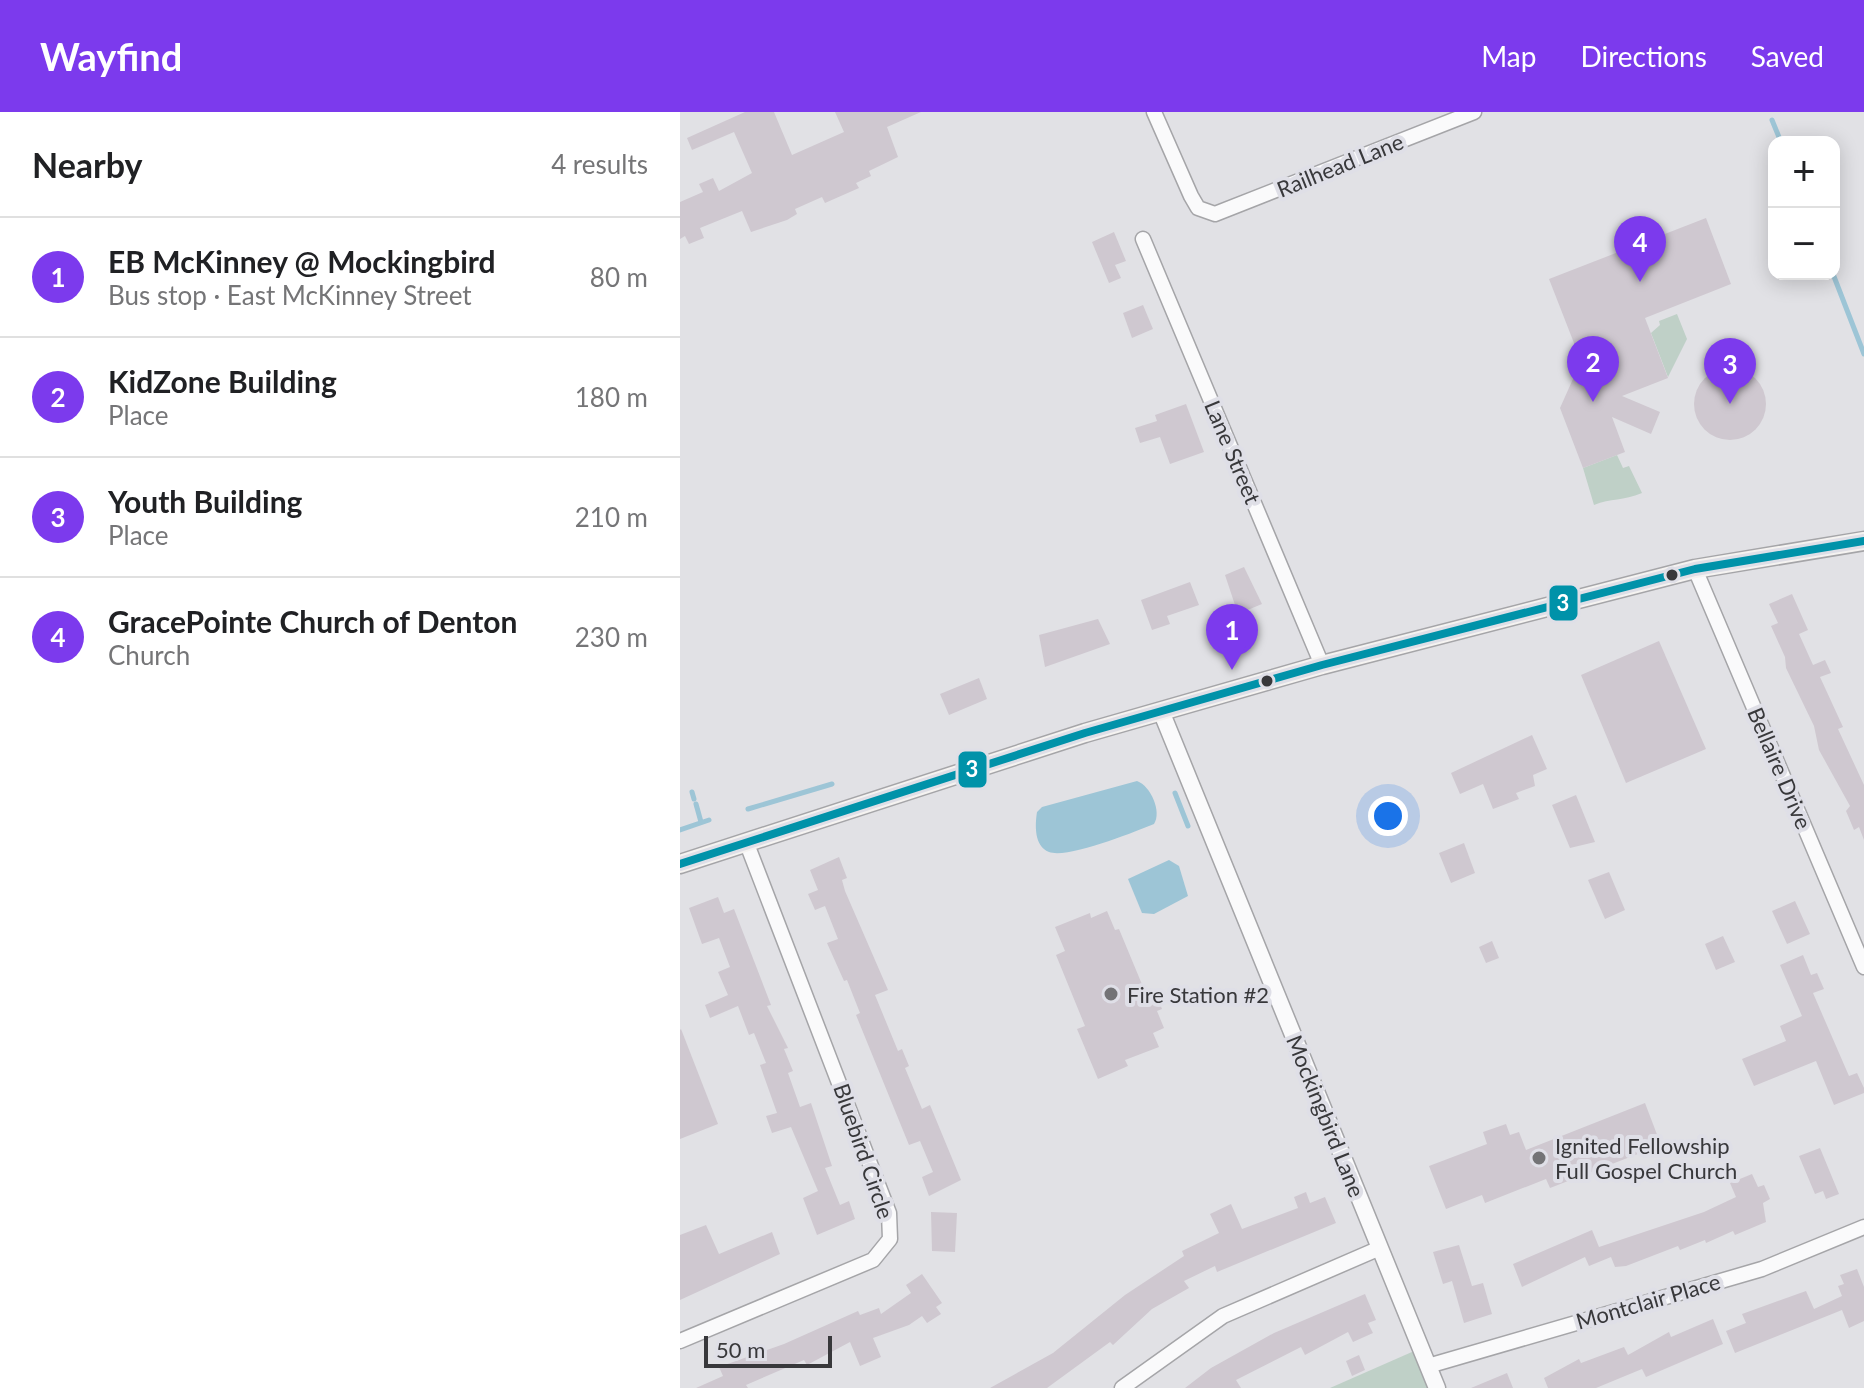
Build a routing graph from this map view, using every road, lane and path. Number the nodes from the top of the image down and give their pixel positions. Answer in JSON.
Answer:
{"nodes":[{"id":1,"x":1154,"y":112,"type":"edge"},
{"id":2,"x":1474,"y":112,"type":"edge"},
{"id":3,"x":1143,"y":239,"type":"dead end"},
{"id":4,"x":1864,"y":541,"type":"edge"},
{"id":5,"x":1695,"y":569,"type":"junction"},
{"id":6,"x":1322,"y":665,"type":"junction"},
{"id":7,"x":1161,"y":711,"type":"junction"},
{"id":8,"x":747,"y":844,"type":"junction"},
{"id":9,"x":680,"y":864,"type":"edge"},
{"id":10,"x":1864,"y":967,"type":"edge"},
{"id":11,"x":1864,"y":1227,"type":"edge"},
{"id":12,"x":1380,"y":1248,"type":"junction"},
{"id":13,"x":680,"y":1341,"type":"edge"},
{"id":14,"x":1428,"y":1366,"type":"junction"},
{"id":15,"x":1122,"y":1388,"type":"edge"},
{"id":16,"x":1437,"y":1388,"type":"edge"}],
"edges":[{"from":1,"to":2,"type":"street","name":"Railhead Lane"},
{"from":3,"to":6,"type":"street","name":"Lane Street"},
{"from":4,"to":5,"type":"main road"},
{"from":5,"to":6,"type":"main road"},
{"from":5,"to":10,"type":"street","name":"Bellaire Drive"},
{"from":6,"to":7,"type":"main road"},
{"from":7,"to":8,"type":"main road"},
{"from":7,"to":12,"type":"street","name":"Mockingbird Lane"},
{"from":8,"to":9,"type":"main road"},
{"from":8,"to":13,"type":"street","name":"Bluebird Circle"},
{"from":11,"to":14,"type":"street","name":"Montclair Place"},
{"from":12,"to":14,"type":"street","name":"Mockingbird Lane"},
{"from":12,"to":15,"type":"street"},
{"from":14,"to":16,"type":"street","name":"Mockingbird Lane"}]}
